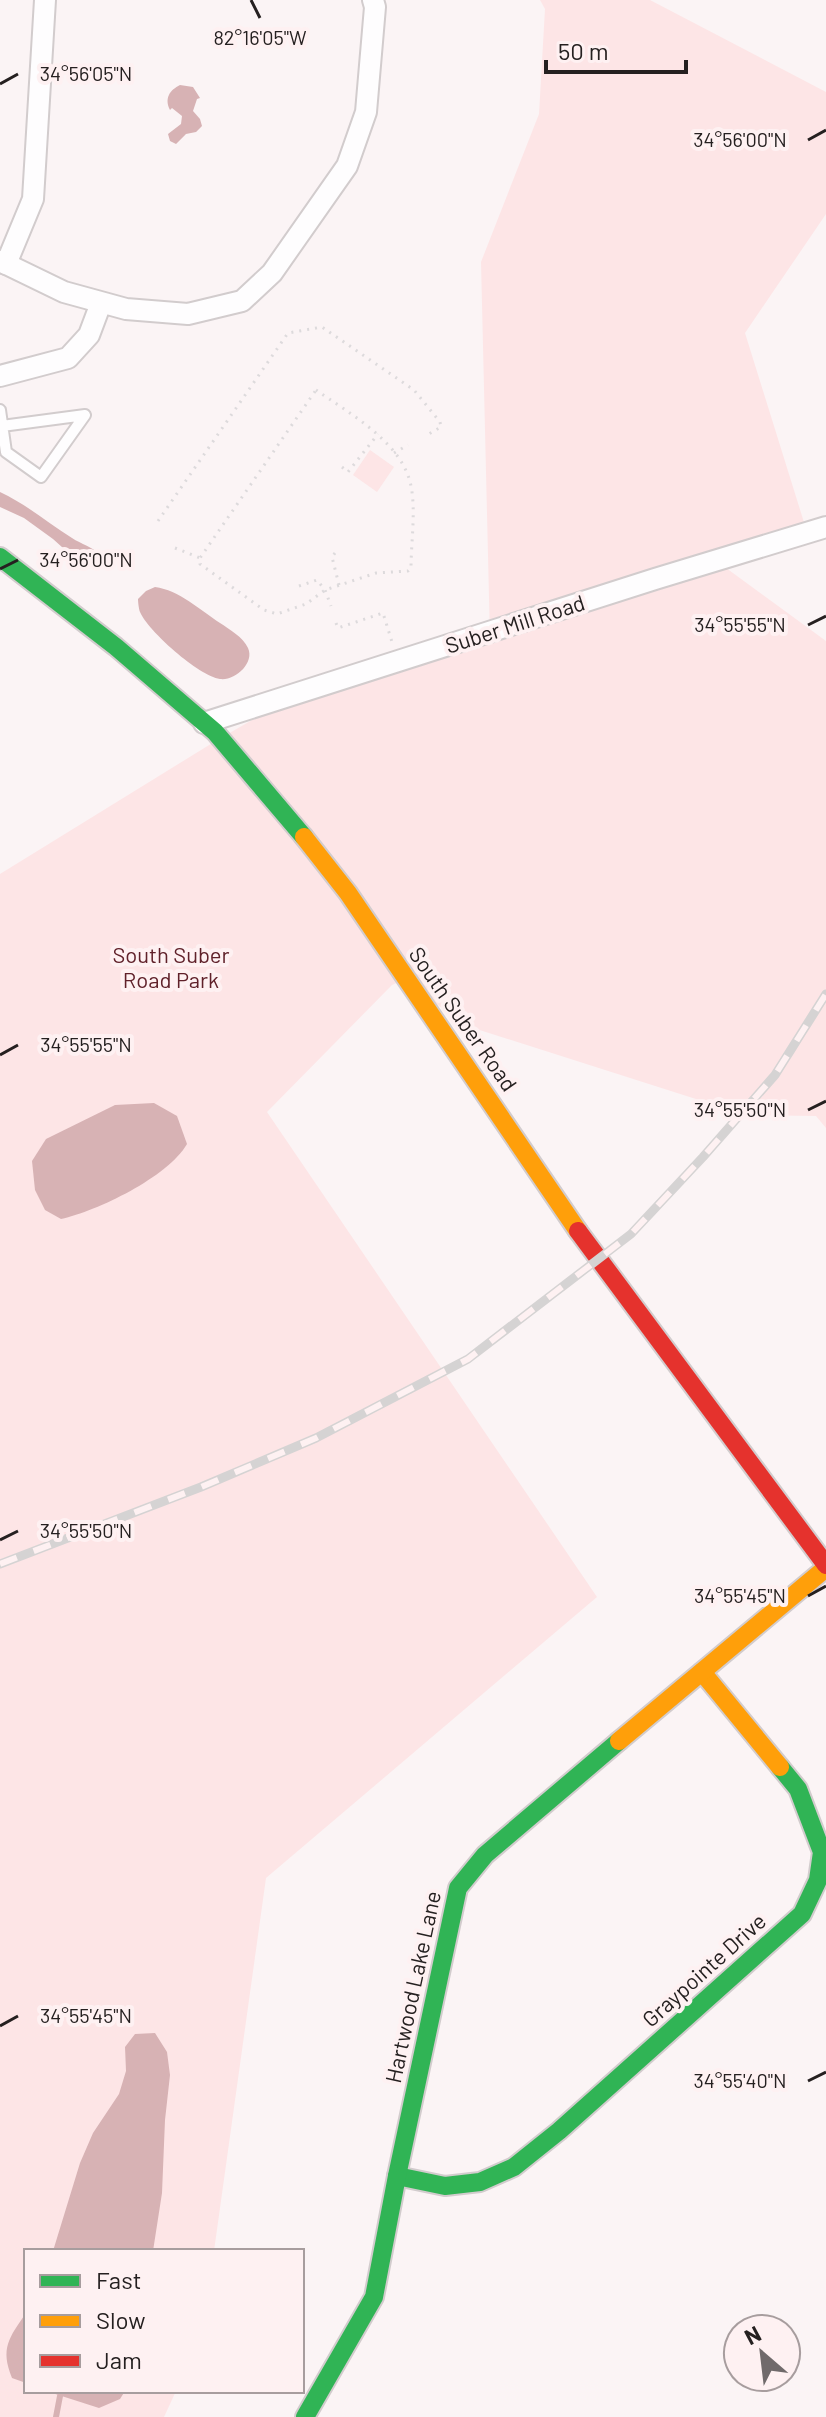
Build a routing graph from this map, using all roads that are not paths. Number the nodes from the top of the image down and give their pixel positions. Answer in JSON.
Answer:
{"nodes":[{"id":1,"x":45,"y":0,"type":"edge"},
{"id":2,"x":373,"y":0,"type":"edge"},
{"id":3,"x":3,"y":262,"type":"edge"},
{"id":4,"x":101,"y":303,"type":"junction"},
{"id":5,"x":0,"y":376,"type":"edge"},
{"id":6,"x":0,"y":410,"type":"edge"},
{"id":7,"x":2,"y":426,"type":"junction"},
{"id":8,"x":826,"y":527,"type":"edge"},
{"id":9,"x":0,"y":557,"type":"edge"},
{"id":10,"x":204,"y":723,"type":"junction"},
{"id":11,"x":826,"y":1567,"type":"edge"},
{"id":12,"x":702,"y":1672,"type":"junction"},
{"id":13,"x":397,"y":2176,"type":"junction"},
{"id":14,"x":305,"y":2417,"type":"edge"}],
"edges":[{"from":1,"to":3,"type":"street"},
{"from":2,"to":4,"type":"street"},
{"from":3,"to":4,"type":"street"},
{"from":4,"to":5,"type":"street"},
{"from":6,"to":7,"type":"lane"},
{"from":7,"to":7,"type":"lane"},
{"from":8,"to":10,"type":"street","name":"Suber Mill Road"},
{"from":9,"to":10,"type":"street","name":"South Suber Road"},
{"from":10,"to":11,"type":"street","name":"South Suber Road"},
{"from":11,"to":12,"type":"street","name":"Hartwood Lake Lane"},
{"from":12,"to":13,"type":"street","name":"Hartwood Lake Lane"},
{"from":12,"to":13,"type":"street","name":"Graypointe Drive"},
{"from":13,"to":14,"type":"street","name":"Hartwood Lake Lane"}]}
